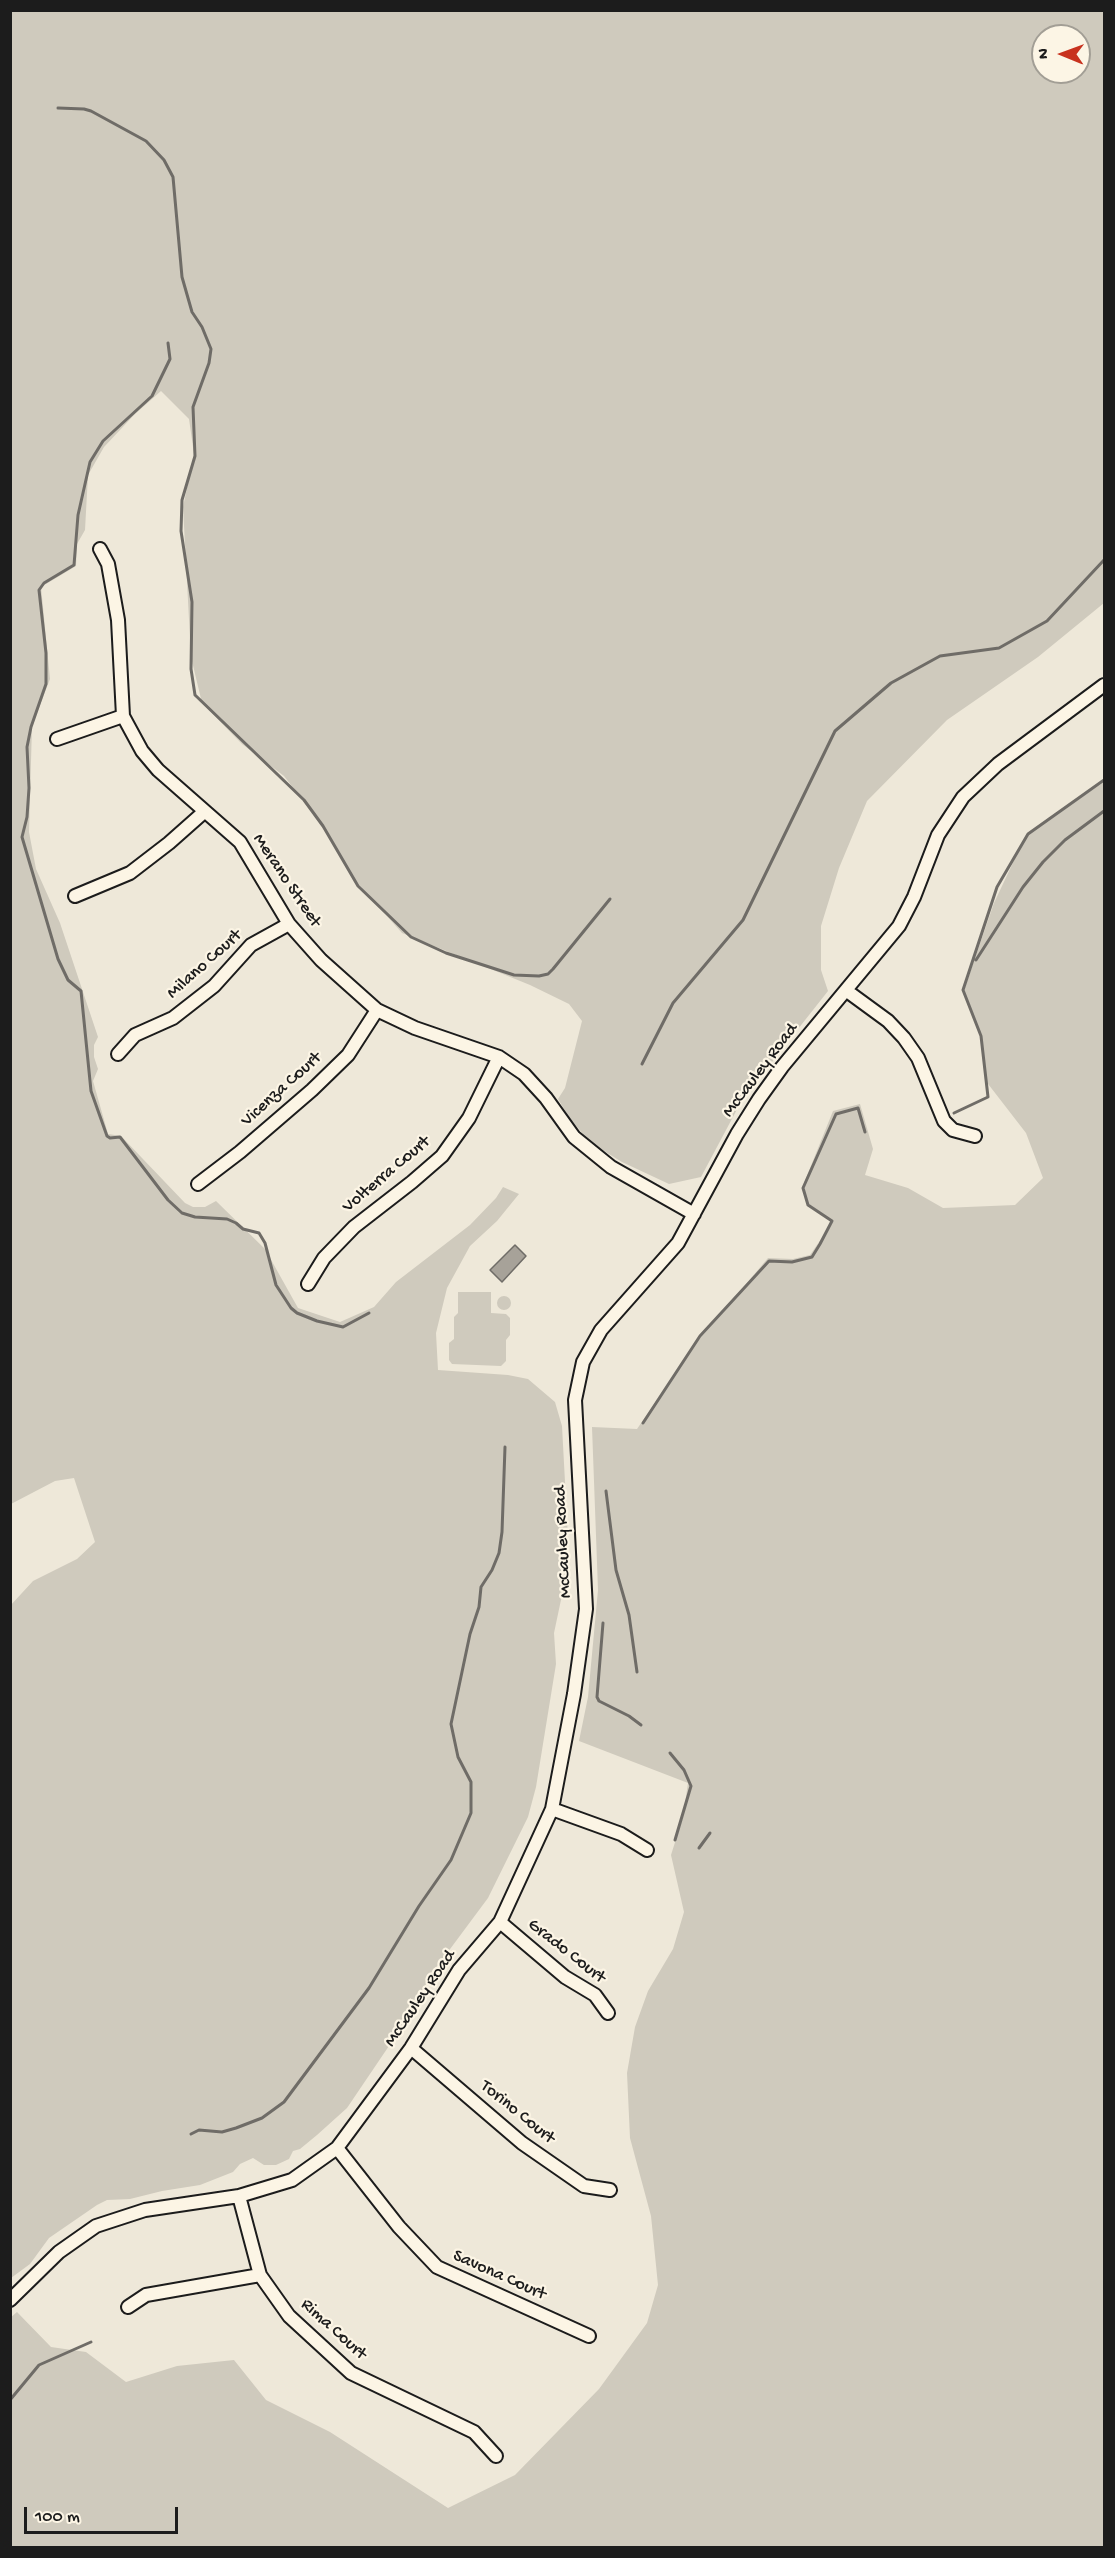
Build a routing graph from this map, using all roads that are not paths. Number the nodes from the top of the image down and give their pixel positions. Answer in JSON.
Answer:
{"nodes":[{"id":1,"x":100,"y":549,"type":"dead end"},
{"id":2,"x":1104,"y":685,"type":"edge"},
{"id":3,"x":123,"y":716,"type":"junction"},
{"id":4,"x":57,"y":739,"type":"dead end"},
{"id":5,"x":204,"y":812,"type":"junction"},
{"id":6,"x":75,"y":896,"type":"dead end"},
{"id":7,"x":289,"y":924,"type":"junction"},
{"id":8,"x":847,"y":991,"type":"junction"},
{"id":9,"x":377,"y":1010,"type":"junction"},
{"id":10,"x":118,"y":1054,"type":"dead end"},
{"id":11,"x":500,"y":1057,"type":"junction"},
{"id":12,"x":975,"y":1136,"type":"dead end"},
{"id":13,"x":198,"y":1184,"type":"dead end"},
{"id":14,"x":694,"y":1214,"type":"junction"},
{"id":15,"x":308,"y":1284,"type":"dead end"},
{"id":16,"x":552,"y":1809,"type":"junction"},
{"id":17,"x":647,"y":1850,"type":"dead end"},
{"id":18,"x":500,"y":1922,"type":"junction"},
{"id":19,"x":608,"y":2013,"type":"dead end"},
{"id":20,"x":411,"y":2048,"type":"junction"},
{"id":21,"x":337,"y":2148,"type":"junction"},
{"id":22,"x":610,"y":2190,"type":"dead end"},
{"id":23,"x":239,"y":2196,"type":"junction"},
{"id":24,"x":260,"y":2276,"type":"junction"},
{"id":25,"x":10,"y":2300,"type":"edge"},
{"id":26,"x":128,"y":2307,"type":"dead end"},
{"id":27,"x":589,"y":2336,"type":"dead end"},
{"id":28,"x":496,"y":2456,"type":"dead end"}],
"edges":[{"from":1,"to":3,"type":"street","name":"Merano Street"},
{"from":2,"to":8,"type":"street","name":"McCauley Road"},
{"from":3,"to":4,"type":"street"},
{"from":3,"to":5,"type":"street","name":"Merano Street"},
{"from":5,"to":6,"type":"street"},
{"from":5,"to":7,"type":"street","name":"Merano Street"},
{"from":7,"to":9,"type":"street","name":"Merano Street"},
{"from":7,"to":10,"type":"street","name":"Milano Court"},
{"from":8,"to":12,"type":"street"},
{"from":8,"to":14,"type":"street","name":"McCauley Road"},
{"from":9,"to":11,"type":"street","name":"Merano Street"},
{"from":9,"to":13,"type":"street","name":"Vicenza Court"},
{"from":11,"to":14,"type":"street","name":"Merano Street"},
{"from":11,"to":15,"type":"street","name":"Volterra Court"},
{"from":14,"to":16,"type":"street","name":"McCauley Road"},
{"from":16,"to":17,"type":"street"},
{"from":16,"to":18,"type":"street","name":"McCauley Road"},
{"from":18,"to":19,"type":"street","name":"Grado Court"},
{"from":18,"to":20,"type":"street","name":"McCauley Road"},
{"from":20,"to":21,"type":"street","name":"McCauley Road"},
{"from":20,"to":22,"type":"street","name":"Torino Court"},
{"from":21,"to":23,"type":"street","name":"McCauley Road"},
{"from":21,"to":27,"type":"street","name":"Savona Court"},
{"from":23,"to":24,"type":"street","name":"Rima Court"},
{"from":23,"to":25,"type":"street","name":"McCauley Road"},
{"from":24,"to":26,"type":"street"},
{"from":24,"to":28,"type":"street","name":"Rima Court"}]}
